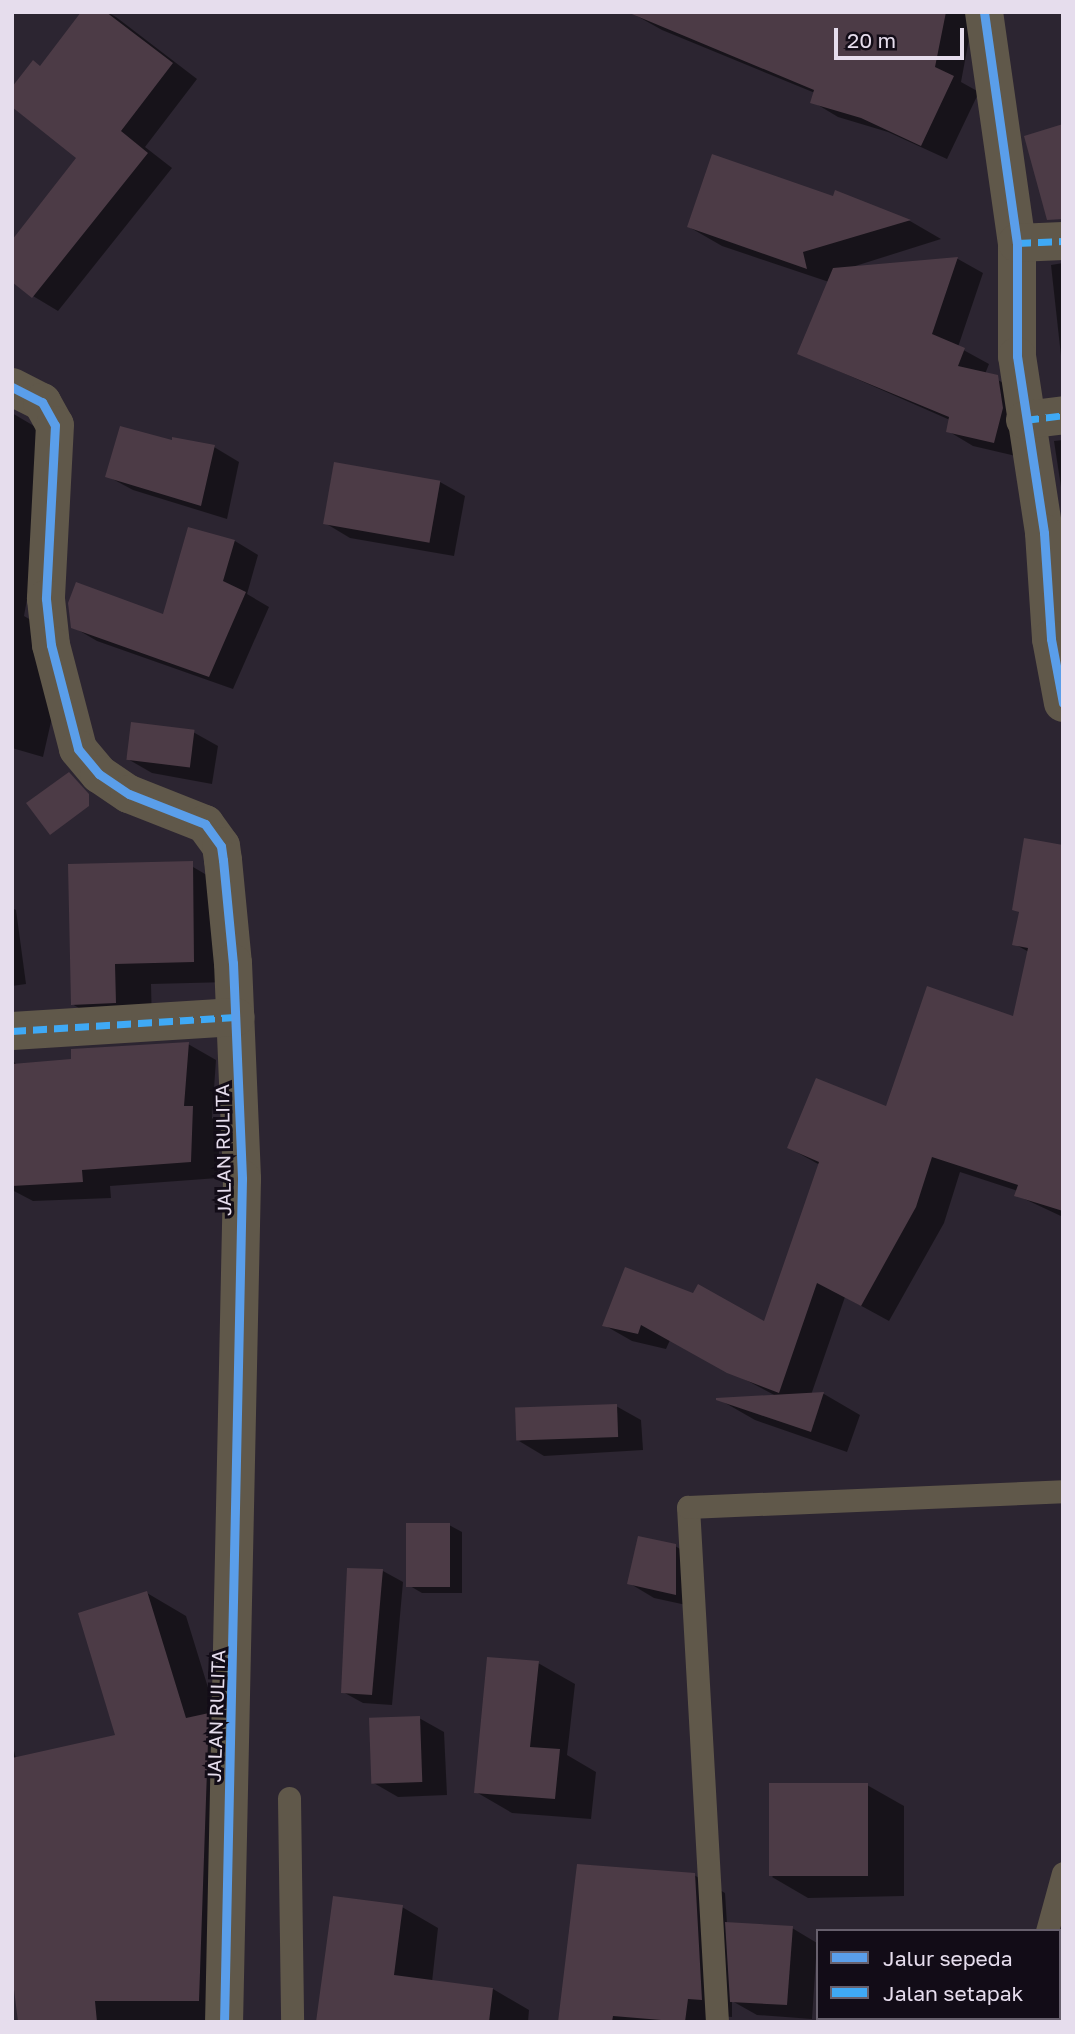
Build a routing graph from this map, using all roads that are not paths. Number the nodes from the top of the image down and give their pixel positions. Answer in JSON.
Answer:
{"nodes":[{"id":1,"x":984,"y":12,"type":"edge"},
{"id":2,"x":1063,"y":241,"type":"edge"},
{"id":3,"x":1017,"y":243,"type":"junction"},
{"id":4,"x":12,"y":387,"type":"edge"},
{"id":5,"x":1063,"y":415,"type":"edge"},
{"id":6,"x":1025,"y":420,"type":"junction"},
{"id":7,"x":1063,"y":703,"type":"edge"},
{"id":8,"x":236,"y":1017,"type":"junction"},
{"id":9,"x":12,"y":1031,"type":"edge"},
{"id":10,"x":1063,"y":1491,"type":"edge"},
{"id":11,"x":289,"y":1798,"type":"dead end"},
{"id":12,"x":1063,"y":1873,"type":"edge"},
{"id":13,"x":1048,"y":1929,"type":"edge"},
{"id":14,"x":224,"y":2022,"type":"edge"},
{"id":15,"x":292,"y":2022,"type":"edge"},
{"id":16,"x":717,"y":2022,"type":"edge"}],
"edges":[{"from":1,"to":3,"type":"street"},
{"from":2,"to":3,"type":"street"},
{"from":3,"to":6,"type":"street"},
{"from":4,"to":8,"type":"street","name":"JALAN RULITA"},
{"from":5,"to":6,"type":"street"},
{"from":6,"to":7,"type":"street"},
{"from":8,"to":9,"type":"street"},
{"from":8,"to":14,"type":"street","name":"JALAN RULITA"},
{"from":10,"to":16,"type":"lane"},
{"from":11,"to":15,"type":"lane"},
{"from":12,"to":13,"type":"lane"}]}
